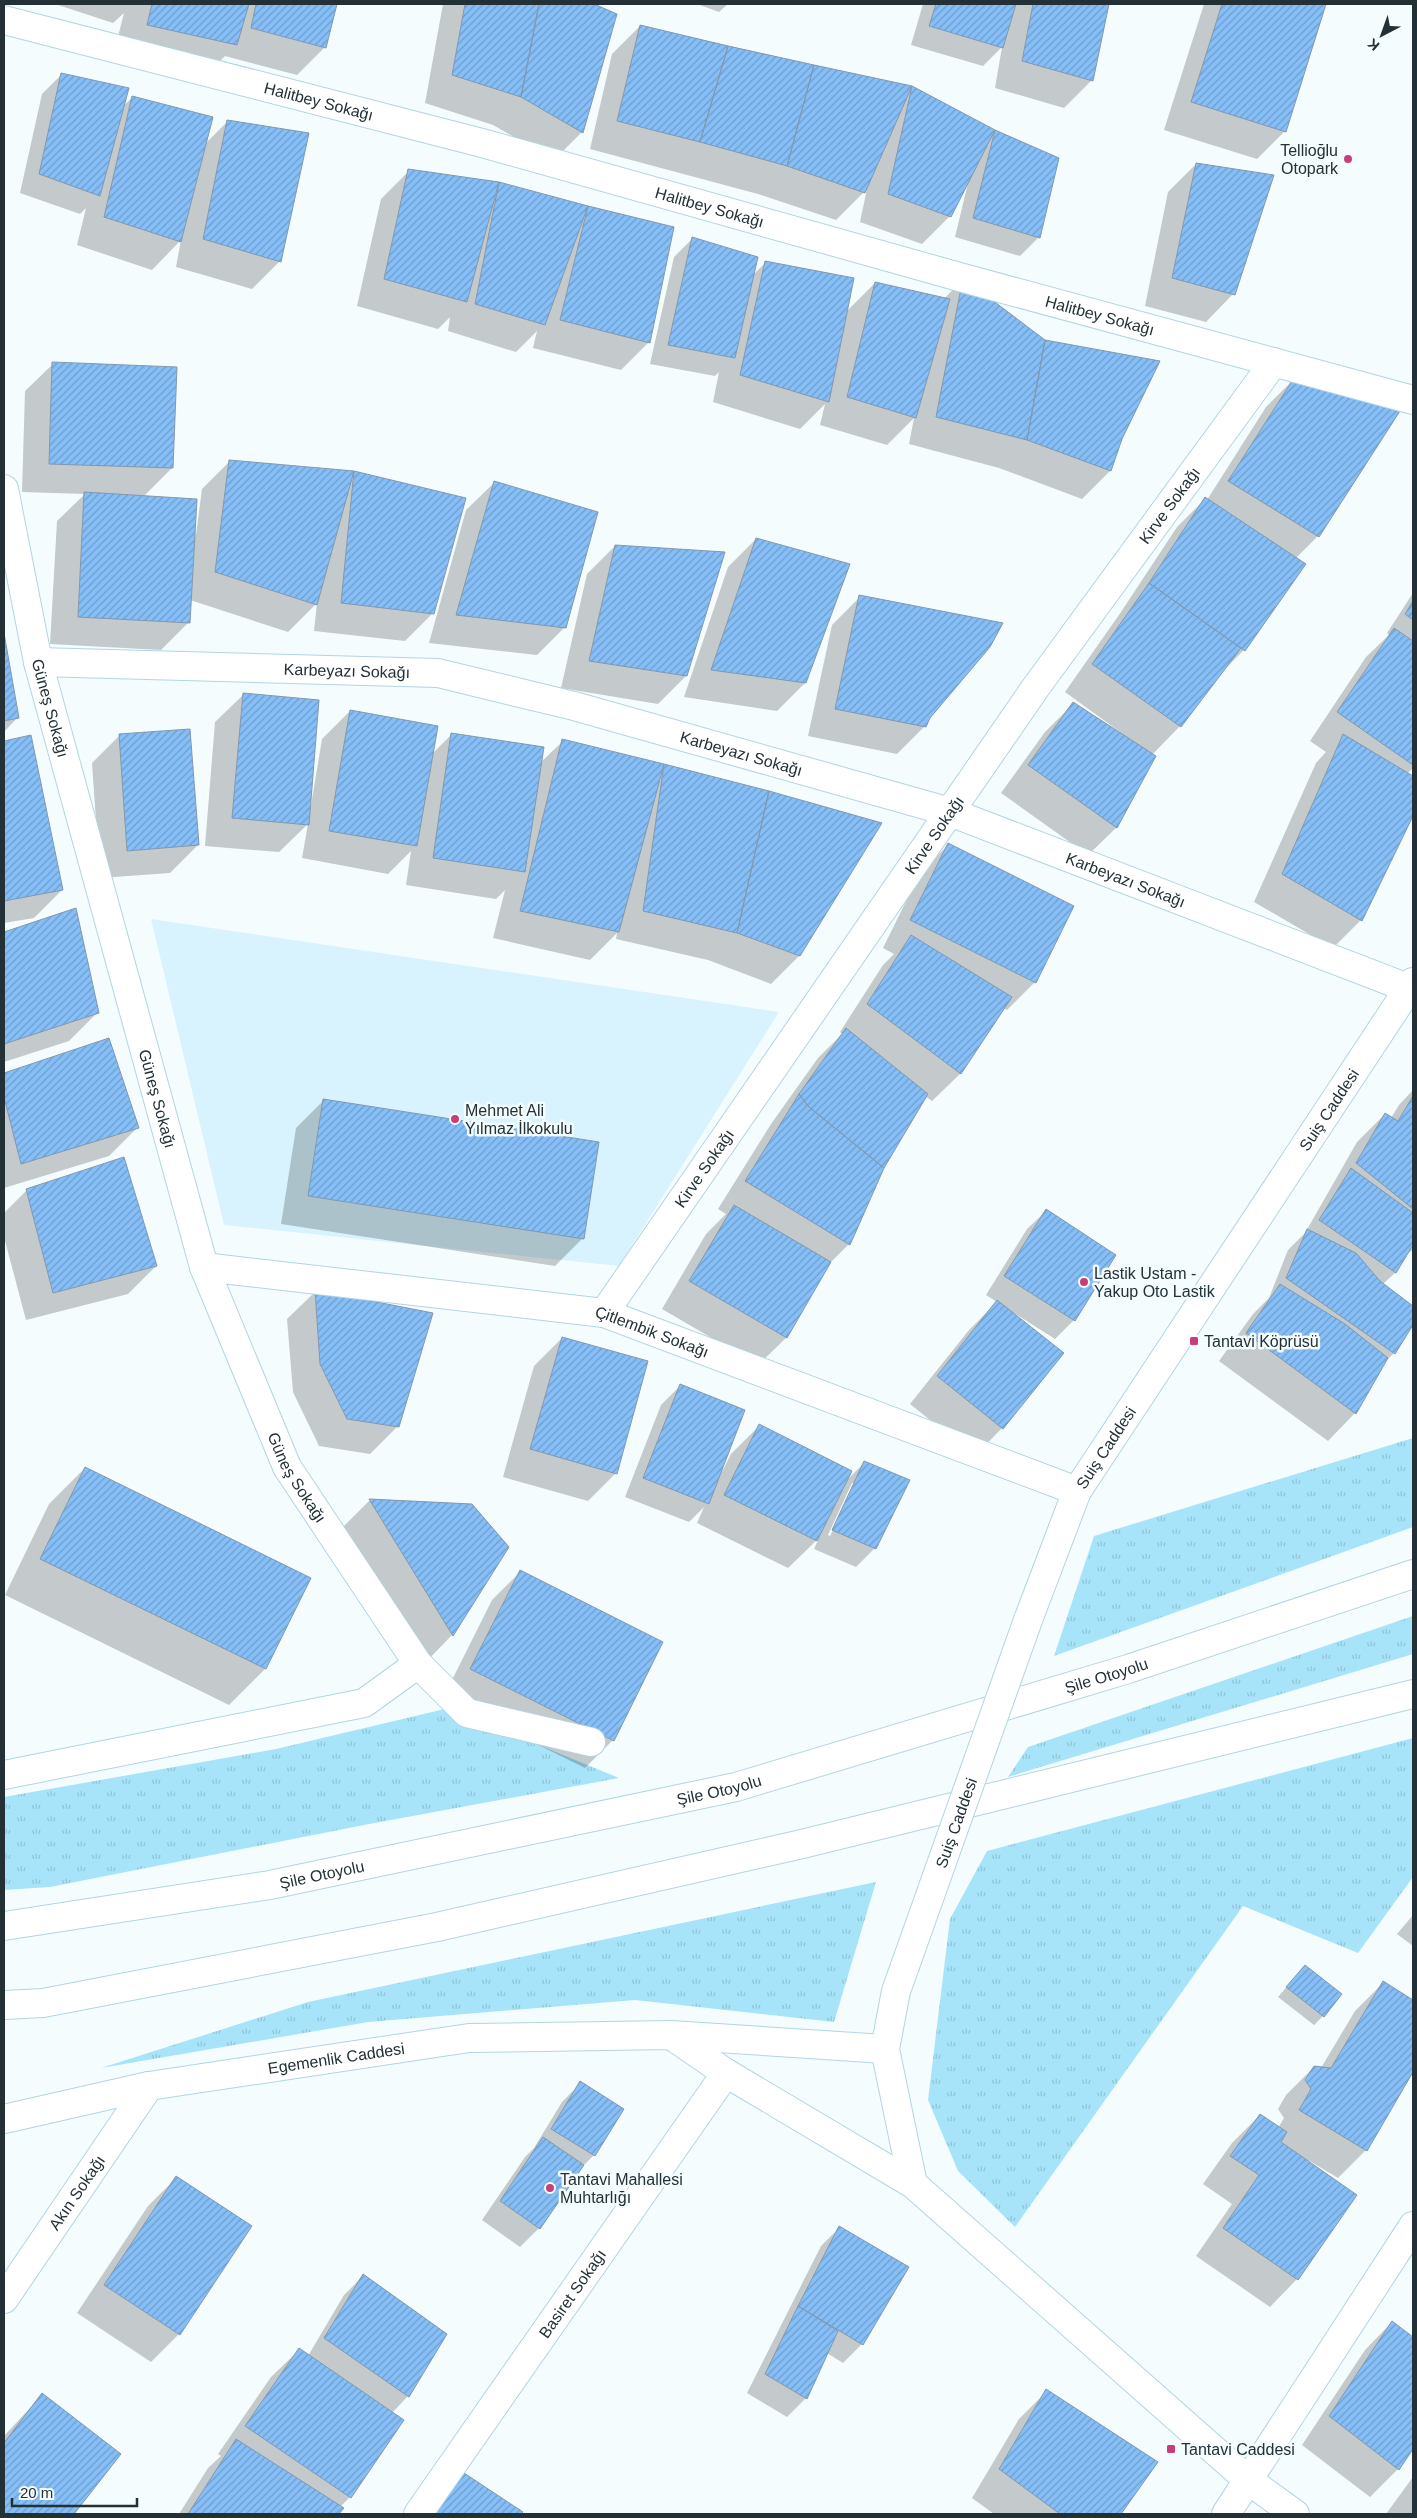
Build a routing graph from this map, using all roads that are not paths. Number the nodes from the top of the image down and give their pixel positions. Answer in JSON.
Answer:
{"nodes":[{"id":1,"x":4,"y":20,"type":"edge"},
{"id":2,"x":1274,"y":362,"type":"junction"},
{"id":3,"x":1413,"y":400,"type":"edge"},
{"id":4,"x":4,"y":489,"type":"edge"},
{"id":5,"x":38,"y":662,"type":"junction"},
{"id":6,"x":950,"y":812,"type":"junction"},
{"id":7,"x":1412,"y":986,"type":"edge"},
{"id":8,"x":204,"y":1267,"type":"junction"},
{"id":9,"x":604,"y":1313,"type":"junction"},
{"id":10,"x":1077,"y":1490,"type":"junction"},
{"id":11,"x":1413,"y":1574,"type":"edge"},
{"id":12,"x":418,"y":1664,"type":"junction"},
{"id":13,"x":1413,"y":1694,"type":"edge"},
{"id":14,"x":591,"y":1742,"type":"dead end"},
{"id":15,"x":4,"y":1775,"type":"edge"},
{"id":16,"x":4,"y":1926,"type":"edge"},
{"id":17,"x":43,"y":2002,"type":"junction"},
{"id":18,"x":4,"y":2005,"type":"edge"},
{"id":19,"x":4,"y":2009,"type":"edge"},
{"id":20,"x":671,"y":2035,"type":"junction"},
{"id":21,"x":885,"y":2049,"type":"junction"},
{"id":22,"x":726,"y":2073,"type":"junction"},
{"id":23,"x":149,"y":2086,"type":"junction"},
{"id":24,"x":4,"y":2119,"type":"edge"},
{"id":25,"x":913,"y":2184,"type":"junction"},
{"id":26,"x":1413,"y":2226,"type":"edge"},
{"id":27,"x":4,"y":2300,"type":"edge"},
{"id":28,"x":1248,"y":2480,"type":"junction"},
{"id":29,"x":418,"y":2514,"type":"edge"},
{"id":30,"x":1226,"y":2514,"type":"edge"},
{"id":31,"x":1295,"y":2514,"type":"edge"}],
"edges":[{"from":1,"to":2,"type":"main road","name":"Halitbey Sokağı"},
{"from":2,"to":3,"type":"main road","name":"Halitbey Sokağı"},
{"from":2,"to":6,"type":"main road","name":"Kirve Sokağı"},
{"from":4,"to":5,"type":"main road","name":"Güneş Sokağı"},
{"from":5,"to":6,"type":"main road","name":"Karbeyazı Sokağı"},
{"from":5,"to":8,"type":"main road","name":"Güneş Sokağı"},
{"from":6,"to":7,"type":"main road","name":"Karbeyazı Sokağı"},
{"from":6,"to":9,"type":"main road","name":"Kirve Sokağı"},
{"from":7,"to":10,"type":"main road","name":"Suiş Caddesi"},
{"from":8,"to":9,"type":"main road","name":"Çitlembik Sokağı"},
{"from":8,"to":12,"type":"main road","name":"Güneş Sokağı"},
{"from":9,"to":10,"type":"main road","name":"Çitlembik Sokağı"},
{"from":10,"to":21,"type":"main road","name":"Suiş Caddesi","bridge":true},
{"from":11,"to":16,"type":"main road","name":"Şile Otoyolu"},
{"from":12,"to":14,"type":"main road","name":"Güneş Sokağı"},
{"from":12,"to":15,"type":"main road"},
{"from":13,"to":17,"type":"main road"},
{"from":17,"to":18,"type":"main road"},
{"from":17,"to":19,"type":"main road"},
{"from":20,"to":21,"type":"main road","name":"Egemenlik Caddesi"},
{"from":20,"to":22,"type":"main road"},
{"from":20,"to":23,"type":"main road","name":"Egemenlik Caddesi"},
{"from":21,"to":25,"type":"main road"},
{"from":22,"to":25,"type":"main road"},
{"from":22,"to":29,"type":"main road","name":"Basiret Sokağı"},
{"from":23,"to":24,"type":"main road","name":"Egemenlik Caddesi"},
{"from":23,"to":27,"type":"main road","name":"Akın Sokağı"},
{"from":25,"to":28,"type":"main road"},
{"from":26,"to":28,"type":"main road"},
{"from":28,"to":30,"type":"main road"},
{"from":28,"to":31,"type":"main road"}]}
